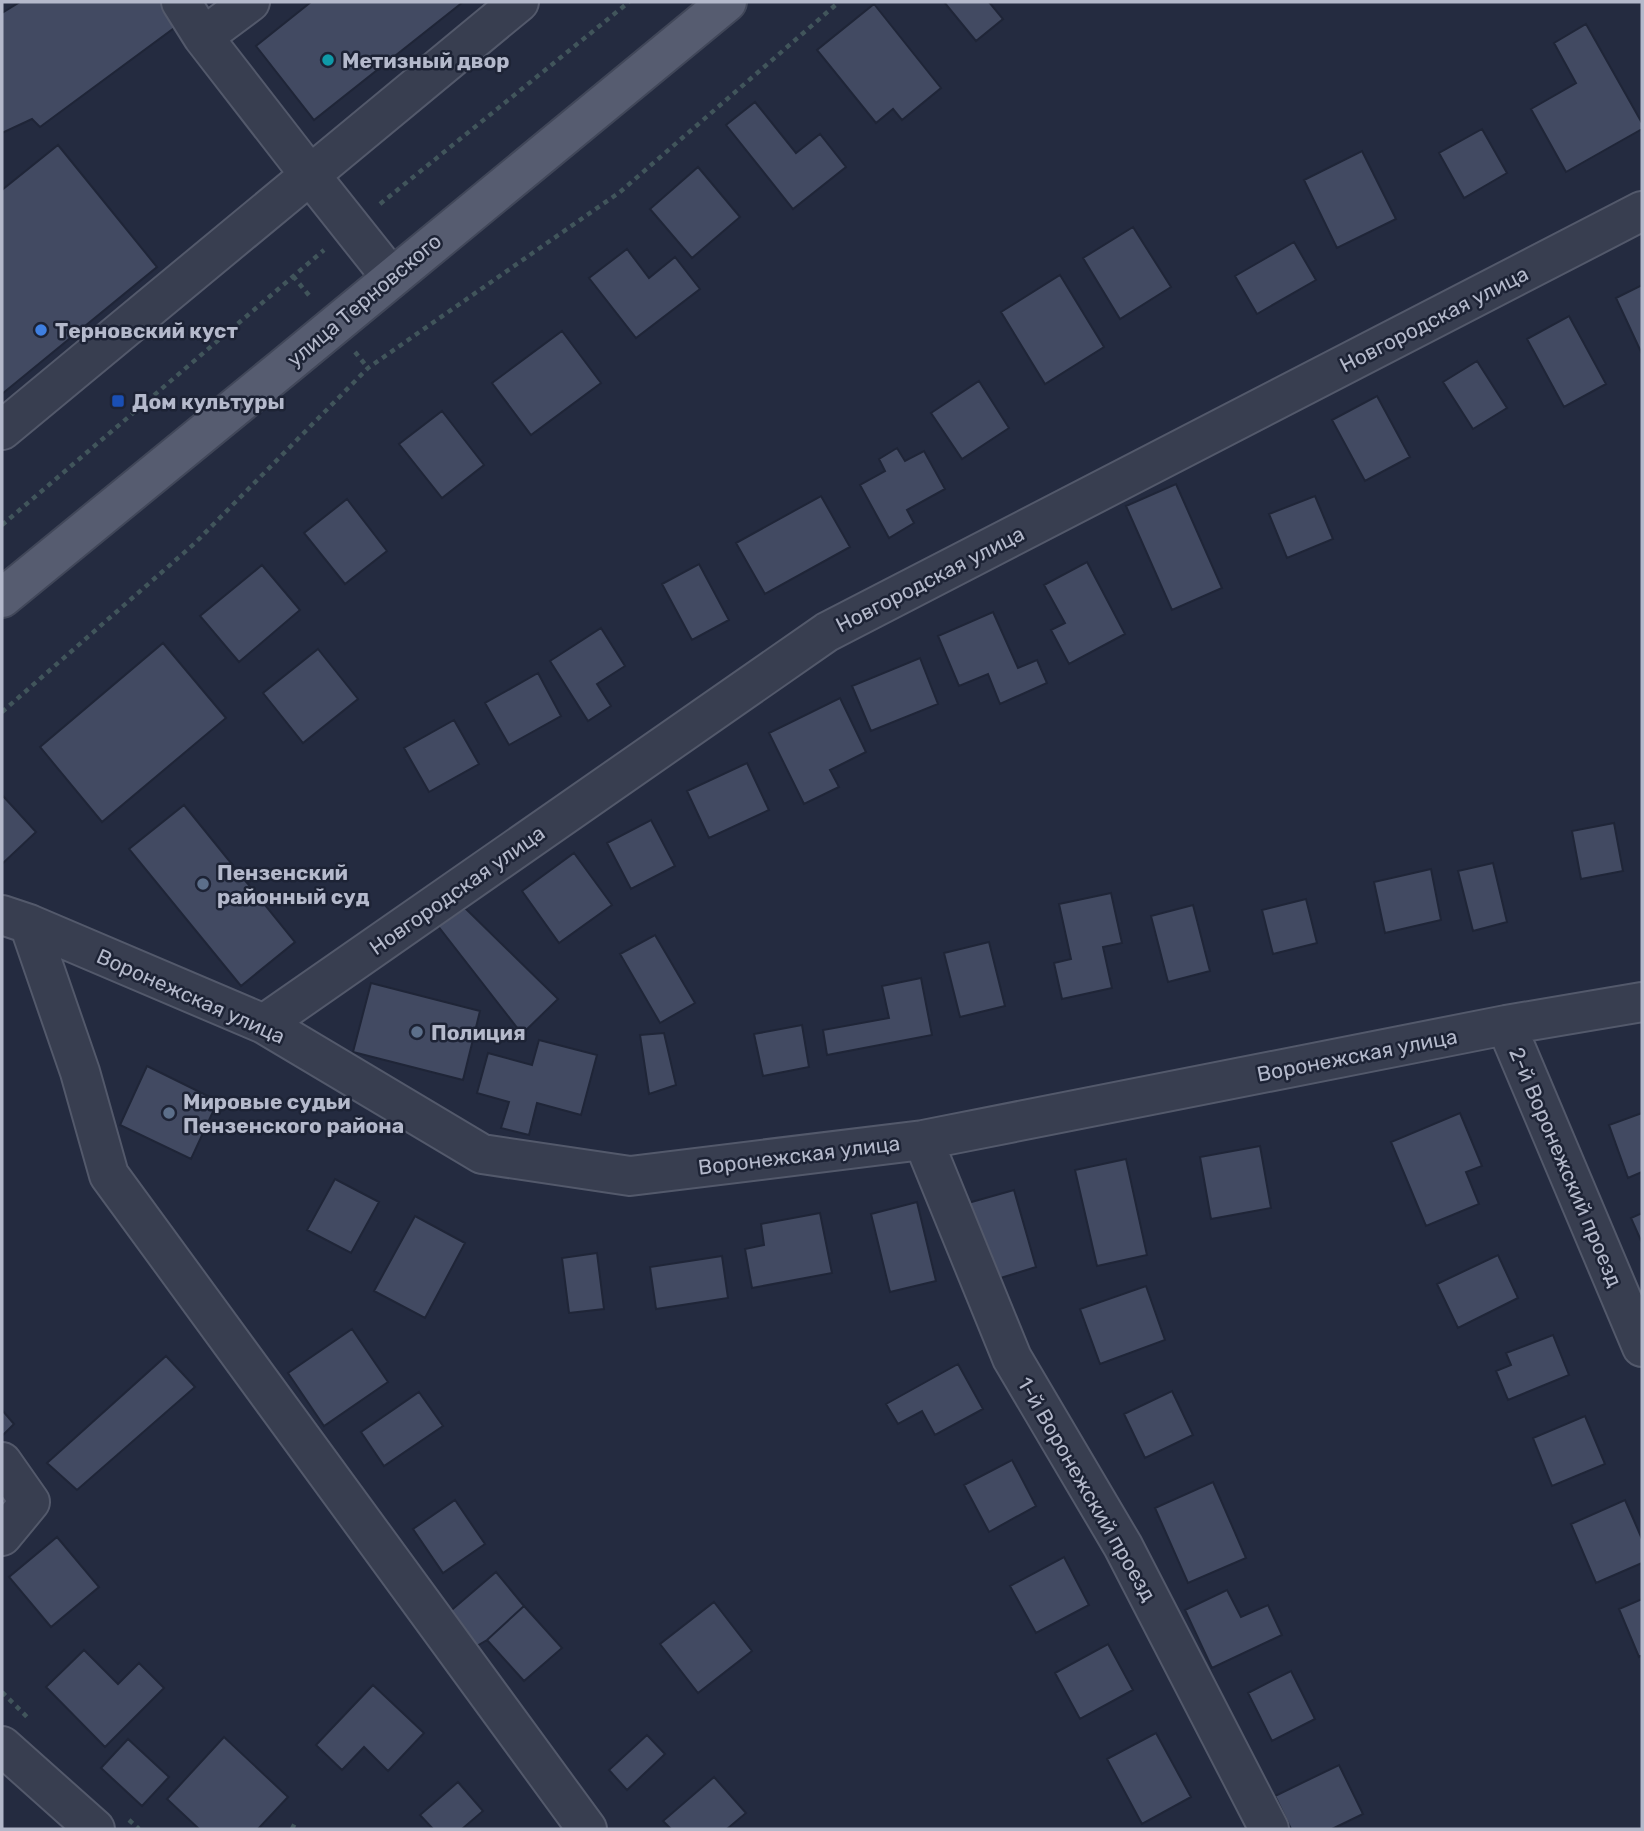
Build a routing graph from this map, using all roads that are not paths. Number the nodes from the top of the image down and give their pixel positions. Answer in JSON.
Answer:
{"nodes":[{"id":1,"x":181,"y":2,"type":"edge"},
{"id":2,"x":250,"y":2,"type":"edge"},
{"id":3,"x":519,"y":2,"type":"edge"},
{"id":4,"x":709,"y":7,"type":"edge"},
{"id":5,"x":202,"y":37,"type":"junction"},
{"id":6,"x":310,"y":174,"type":"junction"},
{"id":7,"x":1642,"y":211,"type":"edge"},
{"id":8,"x":391,"y":277,"type":"junction"},
{"id":9,"x":2,"y":430,"type":"edge"},
{"id":10,"x":2,"y":598,"type":"edge"},
{"id":11,"x":15,"y":920,"type":"edge"},
{"id":12,"x":1642,"y":1002,"type":"edge"},
{"id":13,"x":264,"y":1024,"type":"junction"},
{"id":14,"x":1506,"y":1026,"type":"junction"},
{"id":15,"x":923,"y":1140,"type":"junction"},
{"id":16,"x":1642,"y":1347,"type":"edge"},
{"id":17,"x":2,"y":1462,"type":"edge"},
{"id":18,"x":2,"y":1536,"type":"edge"},
{"id":19,"x":2,"y":1746,"type":"edge"},
{"id":20,"x":95,"y":1829,"type":"edge"},
{"id":21,"x":587,"y":1829,"type":"edge"},
{"id":22,"x":1269,"y":1829,"type":"edge"}],
"edges":[{"from":1,"to":5,"type":"street"},
{"from":2,"to":5,"type":"street"},
{"from":3,"to":6,"type":"street"},
{"from":4,"to":8,"type":"main road","name":"улица Терновского"},
{"from":5,"to":6,"type":"street"},
{"from":6,"to":8,"type":"street"},
{"from":6,"to":9,"type":"street"},
{"from":7,"to":13,"type":"street","name":"Новгородская улица"},
{"from":8,"to":10,"type":"main road","name":"улица Терновского"},
{"from":11,"to":13,"type":"street","name":"Воронежская улица"},
{"from":11,"to":21,"type":"street"},
{"from":12,"to":14,"type":"street","name":"Воронежская улица"},
{"from":13,"to":15,"type":"street","name":"Воронежская улица"},
{"from":14,"to":15,"type":"street","name":"Воронежская улица"},
{"from":14,"to":16,"type":"street","name":"2-й Воронежский проезд"},
{"from":15,"to":22,"type":"street","name":"1-й Воронежский проезд"},
{"from":17,"to":18,"type":"street"},
{"from":19,"to":20,"type":"street"}]}
